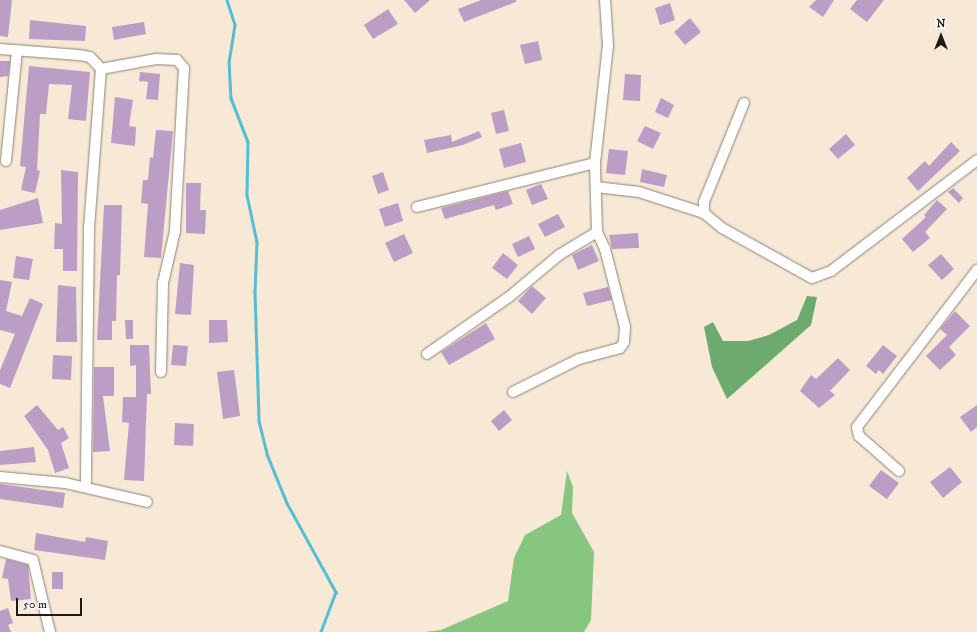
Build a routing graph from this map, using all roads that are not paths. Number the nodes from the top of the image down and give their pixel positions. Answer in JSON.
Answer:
{"nodes":[{"id":1,"x":605,"y":0,"type":"edge"},
{"id":2,"x":0,"y":49,"type":"edge"},
{"id":3,"x":17,"y":51,"type":"junction"},
{"id":4,"x":101,"y":69,"type":"junction"},
{"id":5,"x":744,"y":103,"type":"dead end"},
{"id":6,"x":977,"y":160,"type":"edge"},
{"id":7,"x":6,"y":161,"type":"dead end"},
{"id":8,"x":595,"y":163,"type":"junction"},
{"id":9,"x":596,"y":187,"type":"junction"},
{"id":10,"x":417,"y":207,"type":"dead end"},
{"id":11,"x":704,"y":213,"type":"junction"},
{"id":12,"x":597,"y":232,"type":"junction"},
{"id":13,"x":977,"y":270,"type":"edge"},
{"id":14,"x":428,"y":354,"type":"dead end"},
{"id":15,"x":162,"y":372,"type":"dead end"},
{"id":16,"x":513,"y":392,"type":"dead end"},
{"id":17,"x":899,"y":471,"type":"dead end"},
{"id":18,"x":0,"y":477,"type":"edge"},
{"id":19,"x":86,"y":487,"type":"junction"},
{"id":20,"x":148,"y":502,"type":"dead end"},
{"id":21,"x":0,"y":551,"type":"edge"},
{"id":22,"x":50,"y":632,"type":"edge"}],
"edges":[{"from":1,"to":8,"type":"street"},
{"from":2,"to":3,"type":"street"},
{"from":3,"to":4,"type":"street"},
{"from":3,"to":7,"type":"street"},
{"from":4,"to":15,"type":"street"},
{"from":4,"to":19,"type":"street"},
{"from":5,"to":11,"type":"street"},
{"from":6,"to":11,"type":"street"},
{"from":8,"to":9,"type":"street"},
{"from":8,"to":10,"type":"street"},
{"from":9,"to":11,"type":"street"},
{"from":9,"to":12,"type":"street"},
{"from":12,"to":14,"type":"street"},
{"from":12,"to":16,"type":"street"},
{"from":13,"to":17,"type":"street"},
{"from":18,"to":19,"type":"street"},
{"from":19,"to":20,"type":"street"},
{"from":21,"to":22,"type":"street"}]}
